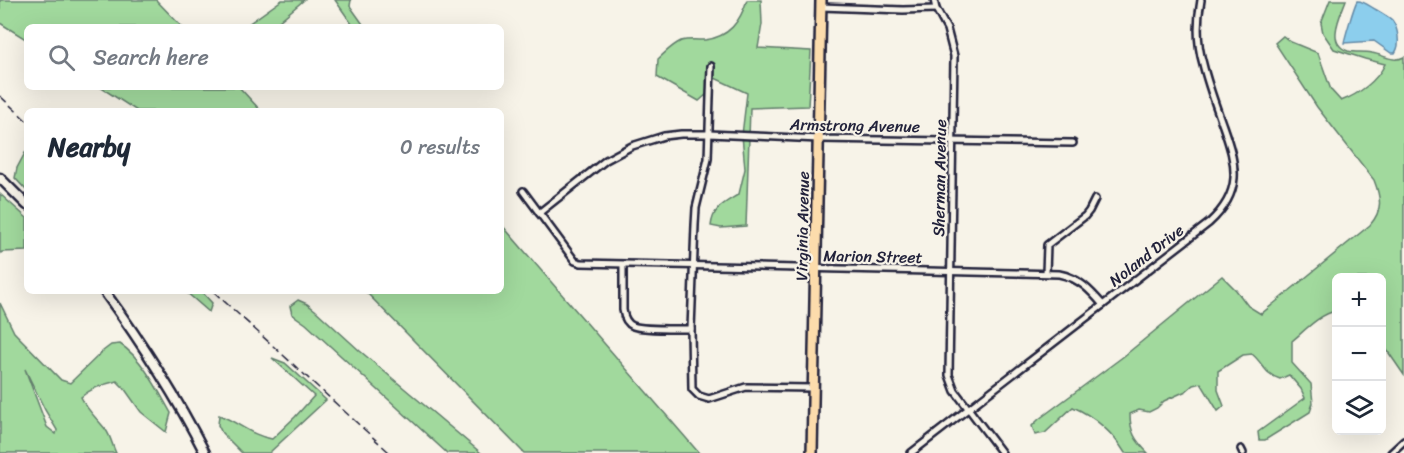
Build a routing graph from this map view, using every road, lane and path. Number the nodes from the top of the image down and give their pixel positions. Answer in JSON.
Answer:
{"nodes":[{"id":1,"x":934,"y":0,"type":"edge"},
{"id":2,"x":1201,"y":0,"type":"edge"},
{"id":3,"x":821,"y":3,"type":"edge"},
{"id":4,"x":936,"y":9,"type":"junction"},
{"id":5,"x":711,"y":66,"type":"dead end"},
{"id":6,"x":709,"y":134,"type":"junction"},
{"id":7,"x":819,"y":139,"type":"junction"},
{"id":8,"x":953,"y":140,"type":"junction"},
{"id":9,"x":1073,"y":143,"type":"dead end"},
{"id":10,"x":0,"y":178,"type":"edge"},
{"id":11,"x":523,"y":191,"type":"dead end"},
{"id":12,"x":1095,"y":199,"type":"dead end"},
{"id":13,"x":24,"y":202,"type":"edge"},
{"id":14,"x":539,"y":213,"type":"junction"},
{"id":15,"x":623,"y":265,"type":"junction"},
{"id":16,"x":693,"y":266,"type":"junction"},
{"id":17,"x":817,"y":269,"type":"junction"},
{"id":18,"x":950,"y":271,"type":"junction"},
{"id":19,"x":1046,"y":273,"type":"junction"},
{"id":20,"x":106,"y":294,"type":"edge"},
{"id":21,"x":1103,"y":305,"type":"junction"},
{"id":22,"x":691,"y":329,"type":"junction"},
{"id":23,"x":814,"y":388,"type":"junction"},
{"id":24,"x":968,"y":409,"type":"junction"},
{"id":25,"x":1404,"y":441,"type":"edge"},
{"id":26,"x":205,"y":453,"type":"edge"},
{"id":27,"x":812,"y":453,"type":"edge"},
{"id":28,"x":911,"y":453,"type":"edge"},
{"id":29,"x":1002,"y":453,"type":"edge"},
{"id":30,"x":1391,"y":453,"type":"edge"}],
"edges":[{"from":1,"to":4,"type":"street","name":"Sherman Avenue"},
{"from":2,"to":21,"type":"street","name":"Noland Drive"},
{"from":3,"to":4,"type":"street"},
{"from":3,"to":7,"type":"main road","name":"Virginia Avenue"},
{"from":4,"to":8,"type":"street","name":"Sherman Avenue"},
{"from":5,"to":6,"type":"street"},
{"from":6,"to":7,"type":"street","name":"Armstrong Avenue"},
{"from":6,"to":14,"type":"street","name":"Armstrong Avenue"},
{"from":6,"to":16,"type":"street"},
{"from":7,"to":8,"type":"street","name":"Armstrong Avenue"},
{"from":7,"to":17,"type":"main road","name":"Virginia Avenue"},
{"from":8,"to":9,"type":"street","name":"Armstrong Avenue"},
{"from":8,"to":18,"type":"street","name":"Sherman Avenue"},
{"from":10,"to":13,"type":"main road"},
{"from":11,"to":14,"type":"street","name":"Marion Street"},
{"from":12,"to":19,"type":"street"},
{"from":14,"to":15,"type":"street","name":"Marion Street"},
{"from":15,"to":16,"type":"street","name":"Marion Street"},
{"from":15,"to":22,"type":"street"},
{"from":16,"to":17,"type":"street","name":"Marion Street"},
{"from":16,"to":22,"type":"street"},
{"from":17,"to":18,"type":"street","name":"Marion Street"},
{"from":17,"to":23,"type":"main road","name":"Virginia Avenue"},
{"from":18,"to":19,"type":"street","name":"Marion Street"},
{"from":18,"to":24,"type":"street","name":"Sherman Avenue"},
{"from":19,"to":21,"type":"street","name":"Marion Street"},
{"from":20,"to":26,"type":"main road"},
{"from":21,"to":24,"type":"street","name":"Noland Drive"},
{"from":22,"to":23,"type":"street"},
{"from":23,"to":27,"type":"main road","name":"Virginia Avenue"},
{"from":24,"to":28,"type":"street","name":"Noland Drive"},
{"from":24,"to":29,"type":"street","name":"Sherman Avenue"},
{"from":25,"to":30,"type":"street"}]}
